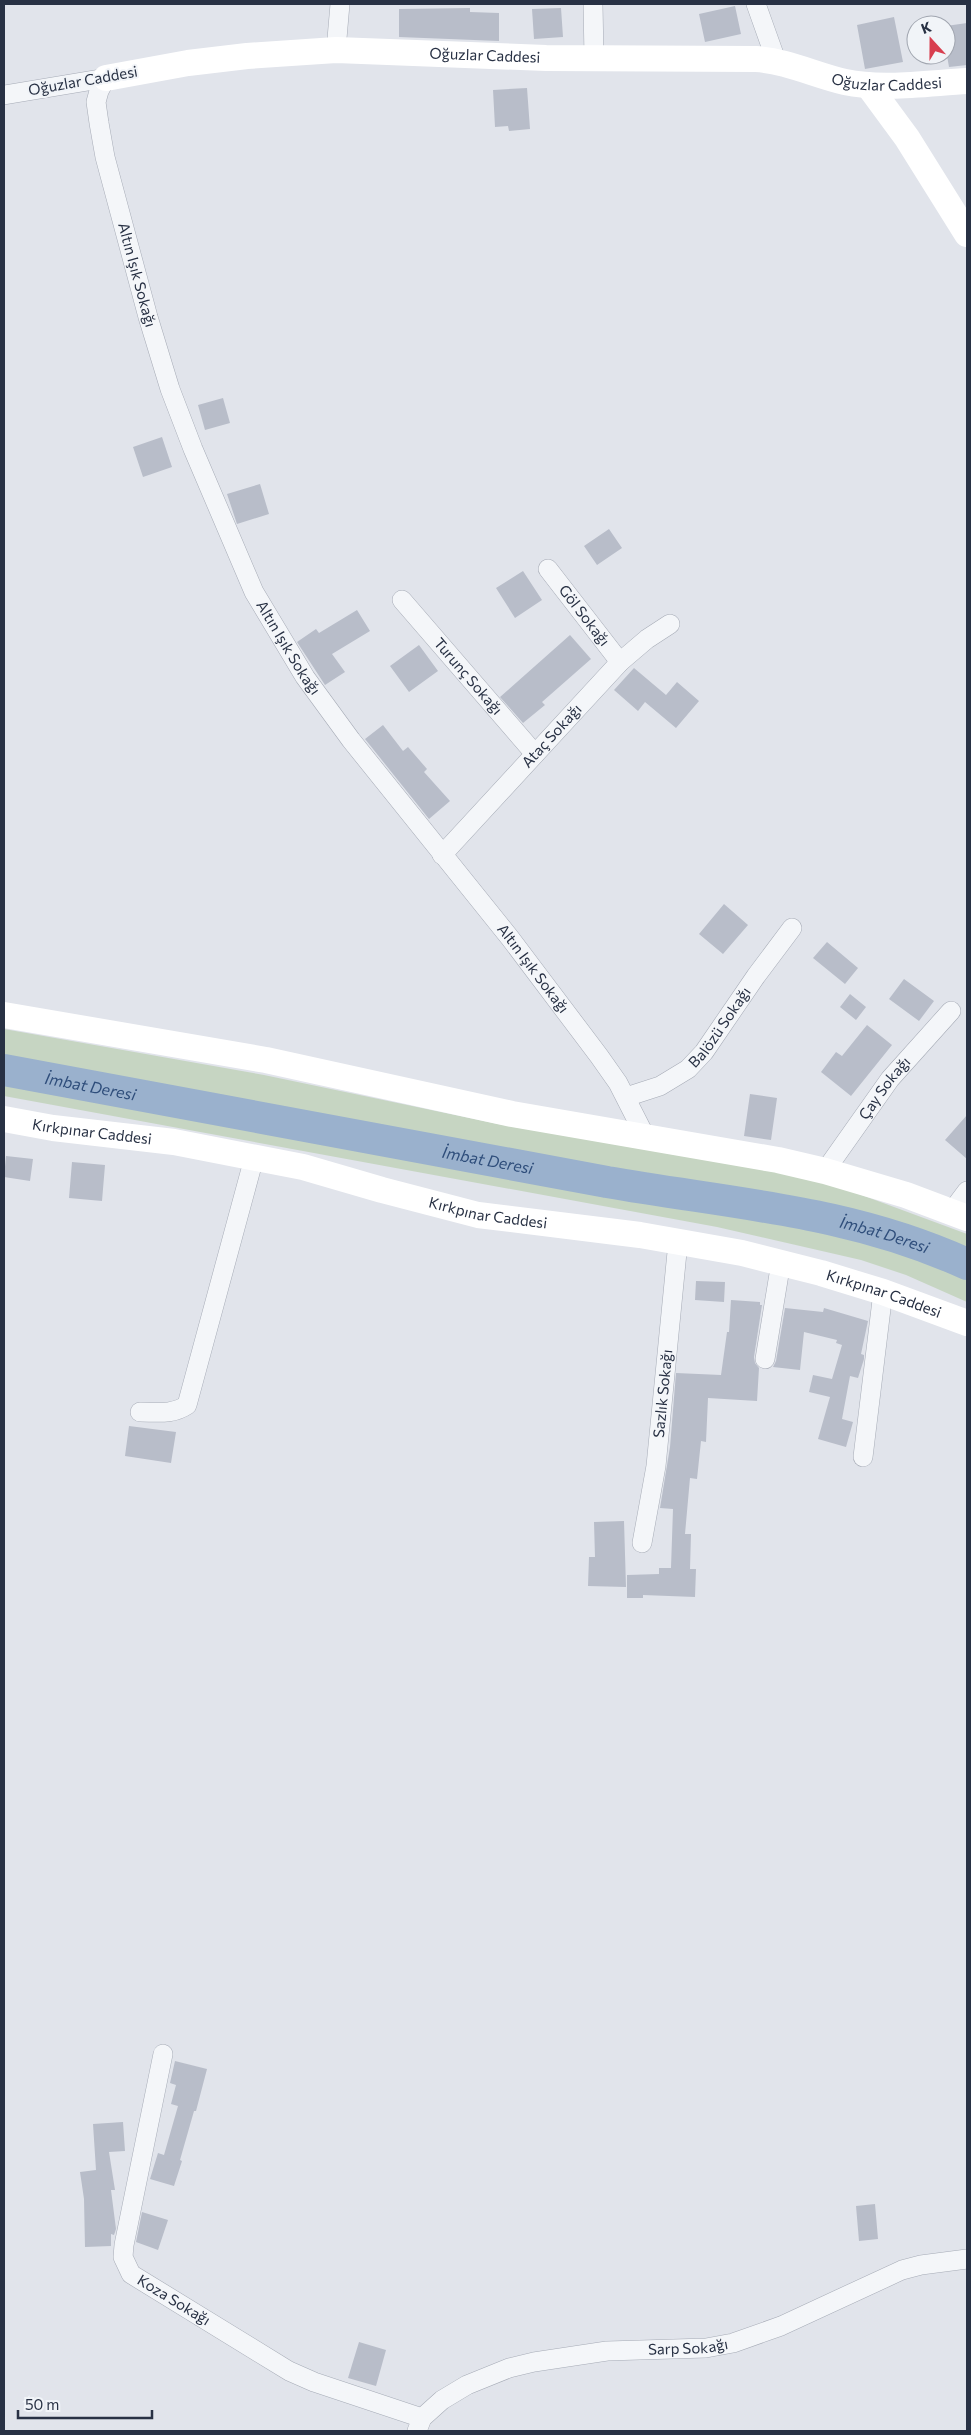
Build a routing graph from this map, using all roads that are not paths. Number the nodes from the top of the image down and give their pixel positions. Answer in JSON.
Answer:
{"nodes":[{"id":1,"x":340,"y":4,"type":"edge"},
{"id":2,"x":593,"y":4,"type":"edge"},
{"id":3,"x":756,"y":4,"type":"edge"},
{"id":4,"x":336,"y":50,"type":"junction"},
{"id":5,"x":594,"y":58,"type":"junction"},
{"id":6,"x":776,"y":60,"type":"junction"},
{"id":7,"x":106,"y":78,"type":"junction"},
{"id":8,"x":967,"y":81,"type":"edge"},
{"id":9,"x":868,"y":85,"type":"junction"},
{"id":10,"x":4,"y":95,"type":"edge"},
{"id":11,"x":967,"y":234,"type":"edge"},
{"id":12,"x":548,"y":569,"type":"dead end"},
{"id":13,"x":402,"y":600,"type":"dead end"},
{"id":14,"x":670,"y":624,"type":"dead end"},
{"id":15,"x":620,"y":662,"type":"junction"},
{"id":16,"x":535,"y":754,"type":"junction"},
{"id":17,"x":442,"y":854,"type":"junction"},
{"id":18,"x":792,"y":928,"type":"dead end"},
{"id":19,"x":951,"y":1011,"type":"dead end"},
{"id":20,"x":4,"y":1015,"type":"edge"},
{"id":21,"x":626,"y":1097,"type":"junction"},
{"id":22,"x":4,"y":1119,"type":"edge"},
{"id":23,"x":646,"y":1138,"type":"junction"},
{"id":24,"x":254,"y":1158,"type":"junction"},
{"id":25,"x":825,"y":1171,"type":"junction"},
{"id":26,"x":962,"y":1206,"type":"edge"},
{"id":27,"x":678,"y":1242,"type":"junction"},
{"id":28,"x":781,"y":1262,"type":"junction"},
{"id":29,"x":883,"y":1292,"type":"junction"},
{"id":30,"x":967,"y":1323,"type":"edge"},
{"id":31,"x":766,"y":1359,"type":"dead end"},
{"id":32,"x":140,"y":1412,"type":"dead end"},
{"id":33,"x":863,"y":1457,"type":"dead end"},
{"id":34,"x":642,"y":1542,"type":"dead end"},
{"id":35,"x":163,"y":2054,"type":"dead end"},
{"id":36,"x":967,"y":2260,"type":"edge"},
{"id":37,"x":420,"y":2425,"type":"edge"}],
"edges":[{"from":1,"to":4,"type":"street"},
{"from":2,"to":5,"type":"street"},
{"from":3,"to":6,"type":"street"},
{"from":4,"to":5,"type":"street","name":"Oğuzlar Caddesi"},
{"from":4,"to":7,"type":"street","name":"Oğuzlar Caddesi"},
{"from":5,"to":6,"type":"street","name":"Oğuzlar Caddesi"},
{"from":6,"to":9,"type":"street","name":"Oğuzlar Caddesi"},
{"from":7,"to":10,"type":"street","name":"Oğuzlar Caddesi"},
{"from":7,"to":17,"type":"street","name":"Altın Işık Sokağı"},
{"from":8,"to":9,"type":"street","name":"Oğuzlar Caddesi"},
{"from":9,"to":11,"type":"street"},
{"from":12,"to":15,"type":"street","name":"Göl Sokağı"},
{"from":13,"to":16,"type":"street","name":"Turunç Sokağı"},
{"from":14,"to":15,"type":"street","name":"Ataç Sokağı"},
{"from":15,"to":16,"type":"street","name":"Ataç Sokağı"},
{"from":16,"to":17,"type":"street","name":"Ataç Sokağı"},
{"from":17,"to":21,"type":"street","name":"Altın Işık Sokağı"},
{"from":18,"to":21,"type":"street","name":"Balözü Sokağı"},
{"from":19,"to":25,"type":"street","name":"Çay Sokağı"},
{"from":20,"to":23,"type":"street"},
{"from":21,"to":23,"type":"street","name":"Altın Işık Sokağı"},
{"from":22,"to":24,"type":"street","name":"Kırkpınar Caddesi"},
{"from":23,"to":25,"type":"street"},
{"from":24,"to":27,"type":"street","name":"Kırkpınar Caddesi"},
{"from":24,"to":32,"type":"street"},
{"from":25,"to":26,"type":"street"},
{"from":27,"to":28,"type":"street","name":"Kırkpınar Caddesi"},
{"from":27,"to":34,"type":"street","name":"Sazlık Sokağı"},
{"from":28,"to":29,"type":"street","name":"Kırkpınar Caddesi"},
{"from":28,"to":31,"type":"street"},
{"from":29,"to":30,"type":"street","name":"Kırkpınar Caddesi"},
{"from":29,"to":33,"type":"street"},
{"from":35,"to":37,"type":"street","name":"Koza Sokağı"},
{"from":36,"to":37,"type":"street","name":"Sarp Sokağı"}]}
